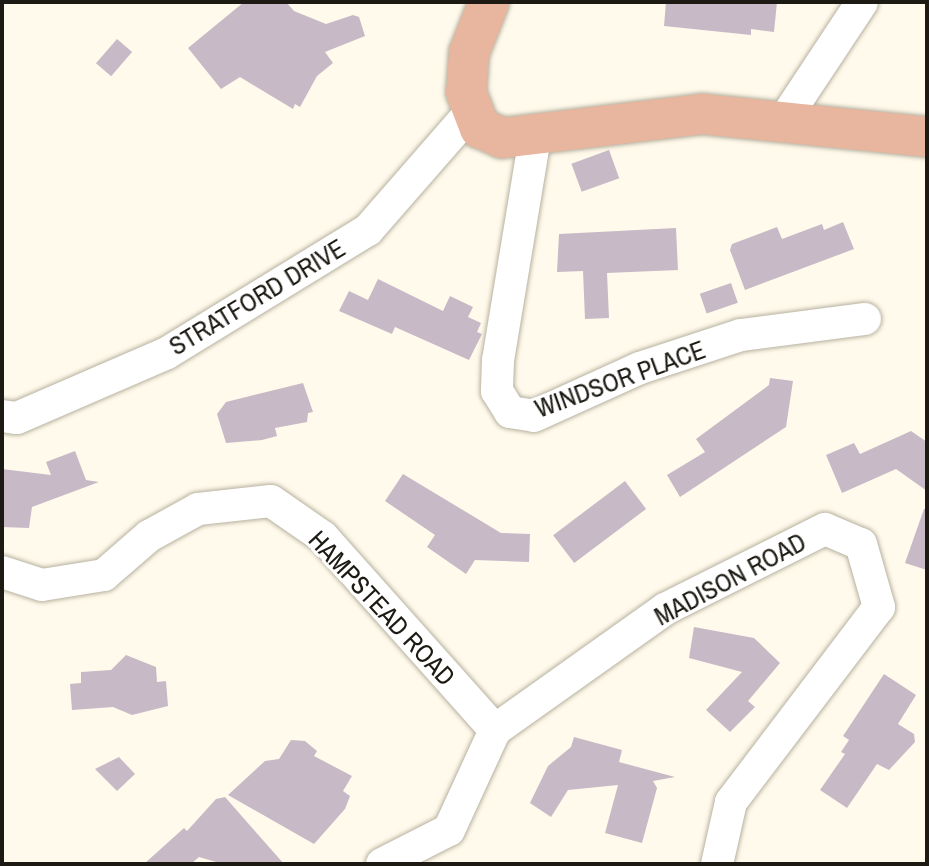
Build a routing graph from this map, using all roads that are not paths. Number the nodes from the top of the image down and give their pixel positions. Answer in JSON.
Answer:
{"nodes":[{"id":1,"x":489,"y":2,"type":"edge"},
{"id":2,"x":862,"y":2,"type":"edge"},
{"id":3,"x":470,"y":113,"type":"junction"},
{"id":4,"x":784,"y":120,"type":"junction"},
{"id":5,"x":535,"y":137,"type":"junction"},
{"id":6,"x":927,"y":137,"type":"edge"},
{"id":7,"x":865,"y":319,"type":"dead end"},
{"id":8,"x":2,"y":416,"type":"edge"},
{"id":9,"x":2,"y":572,"type":"edge"},
{"id":10,"x":495,"y":730,"type":"junction"},
{"id":11,"x":382,"y":864,"type":"edge"},
{"id":12,"x":717,"y":864,"type":"edge"}],
"edges":[{"from":1,"to":3,"type":"main road"},
{"from":2,"to":4,"type":"street"},
{"from":3,"to":5,"type":"main road"},
{"from":3,"to":8,"type":"street","name":"STRATFORD DRIVE"},
{"from":4,"to":5,"type":"main road"},
{"from":4,"to":6,"type":"main road"},
{"from":5,"to":7,"type":"street","name":"WINDSOR PLACE"},
{"from":9,"to":10,"type":"street","name":"HAMPSTEAD ROAD"},
{"from":10,"to":11,"type":"street"},
{"from":10,"to":12,"type":"street","name":"MADISON ROAD"}]}
